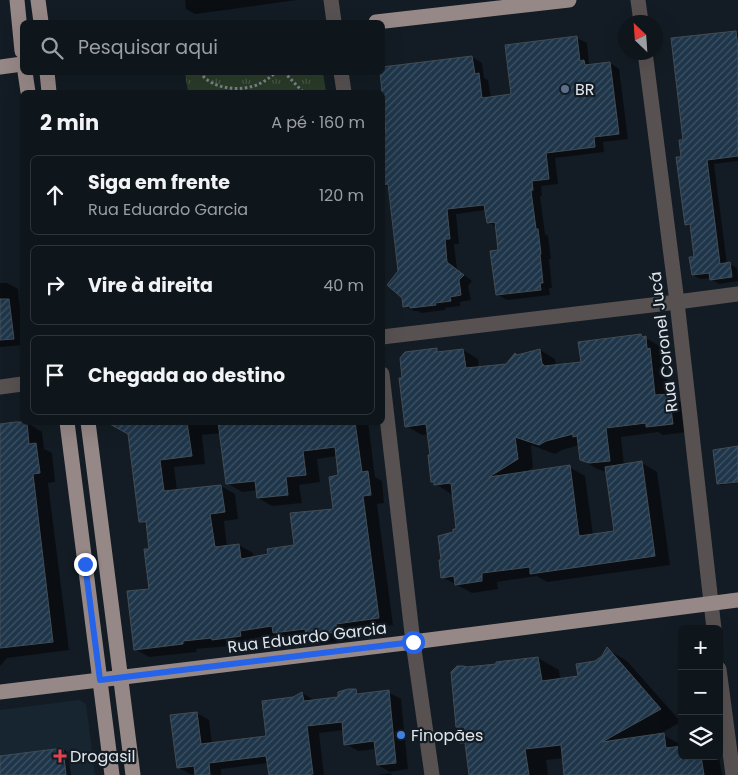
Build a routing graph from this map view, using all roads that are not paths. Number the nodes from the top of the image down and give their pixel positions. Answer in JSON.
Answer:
{"nodes":[{"id":1,"x":17,"y":0,"type":"edge"},
{"id":2,"x":38,"y":0,"type":"edge"},
{"id":3,"x":331,"y":0,"type":"edge"},
{"id":4,"x":569,"y":0,"type":"edge"},
{"id":5,"x":638,"y":0,"type":"edge"},
{"id":6,"x":640,"y":15,"type":"edge"},
{"id":7,"x":41,"y":20,"type":"edge"},
{"id":8,"x":334,"y":20,"type":"edge"},
{"id":9,"x":385,"y":21,"type":"edge"},
{"id":10,"x":20,"y":31,"type":"edge"},
{"id":11,"x":646,"y":60,"type":"edge"},
{"id":12,"x":20,"y":64,"type":"edge"},
{"id":13,"x":0,"y":67,"type":"edge"},
{"id":14,"x":25,"y":75,"type":"edge"},
{"id":15,"x":47,"y":75,"type":"edge"},
{"id":16,"x":341,"y":75,"type":"edge"},
{"id":17,"x":28,"y":90,"type":"edge"},
{"id":18,"x":49,"y":90,"type":"edge"},
{"id":19,"x":344,"y":90,"type":"edge"},
{"id":20,"x":738,"y":294,"type":"edge"},
{"id":21,"x":677,"y":302,"type":"junction"},
{"id":22,"x":385,"y":337,"type":"edge"},
{"id":23,"x":20,"y":384,"type":"edge"},
{"id":24,"x":0,"y":387,"type":"edge"},
{"id":25,"x":385,"y":400,"type":"edge"},
{"id":26,"x":68,"y":425,"type":"edge"},
{"id":27,"x":88,"y":425,"type":"edge"},
{"id":28,"x":738,"y":600,"type":"edge"},
{"id":29,"x":710,"y":603,"type":"junction"},
{"id":30,"x":713,"y":625,"type":"edge"},
{"id":31,"x":413,"y":642,"type":"junction"},
{"id":32,"x":719,"y":670,"type":"edge"},
{"id":33,"x":120,"y":677,"type":"junction"},
{"id":34,"x":100,"y":680,"type":"junction"},
{"id":35,"x":0,"y":692,"type":"edge"},
{"id":36,"x":112,"y":775,"type":"edge"},
{"id":37,"x":133,"y":775,"type":"edge"},
{"id":38,"x":432,"y":775,"type":"edge"},
{"id":39,"x":733,"y":775,"type":"edge"}],
"edges":[{"from":1,"to":10,"type":"main road"},
{"from":2,"to":7,"type":"main road"},
{"from":3,"to":8,"type":"street"},
{"from":4,"to":9,"type":"main road"},
{"from":5,"to":6,"type":"street"},
{"from":11,"to":21,"type":"street","name":"Rua Coronel Jucá"},
{"from":12,"to":13,"type":"main road"},
{"from":14,"to":17,"type":"main road"},
{"from":15,"to":18,"type":"main road"},
{"from":16,"to":19,"type":"street"},
{"from":20,"to":21,"type":"street"},
{"from":21,"to":22,"type":"street"},
{"from":21,"to":29,"type":"street","name":"Rua Coronel Jucá"},
{"from":23,"to":24,"type":"street"},
{"from":25,"to":31,"type":"street"},
{"from":26,"to":34,"type":"main road"},
{"from":27,"to":33,"type":"main road"},
{"from":28,"to":29,"type":"main road","name":"Rua Eduardo Garcia"},
{"from":29,"to":30,"type":"street","name":"Rua Coronel Jucá"},
{"from":29,"to":31,"type":"main road","name":"Rua Eduardo Garcia"},
{"from":31,"to":33,"type":"main road","name":"Rua Eduardo Garcia"},
{"from":31,"to":38,"type":"street"},
{"from":32,"to":39,"type":"street"},
{"from":33,"to":34,"type":"main road","name":"Rua Eduardo Garcia"},
{"from":33,"to":37,"type":"main road"},
{"from":34,"to":35,"type":"main road","name":"Rua Eduardo Garcia"},
{"from":34,"to":36,"type":"main road"}]}
